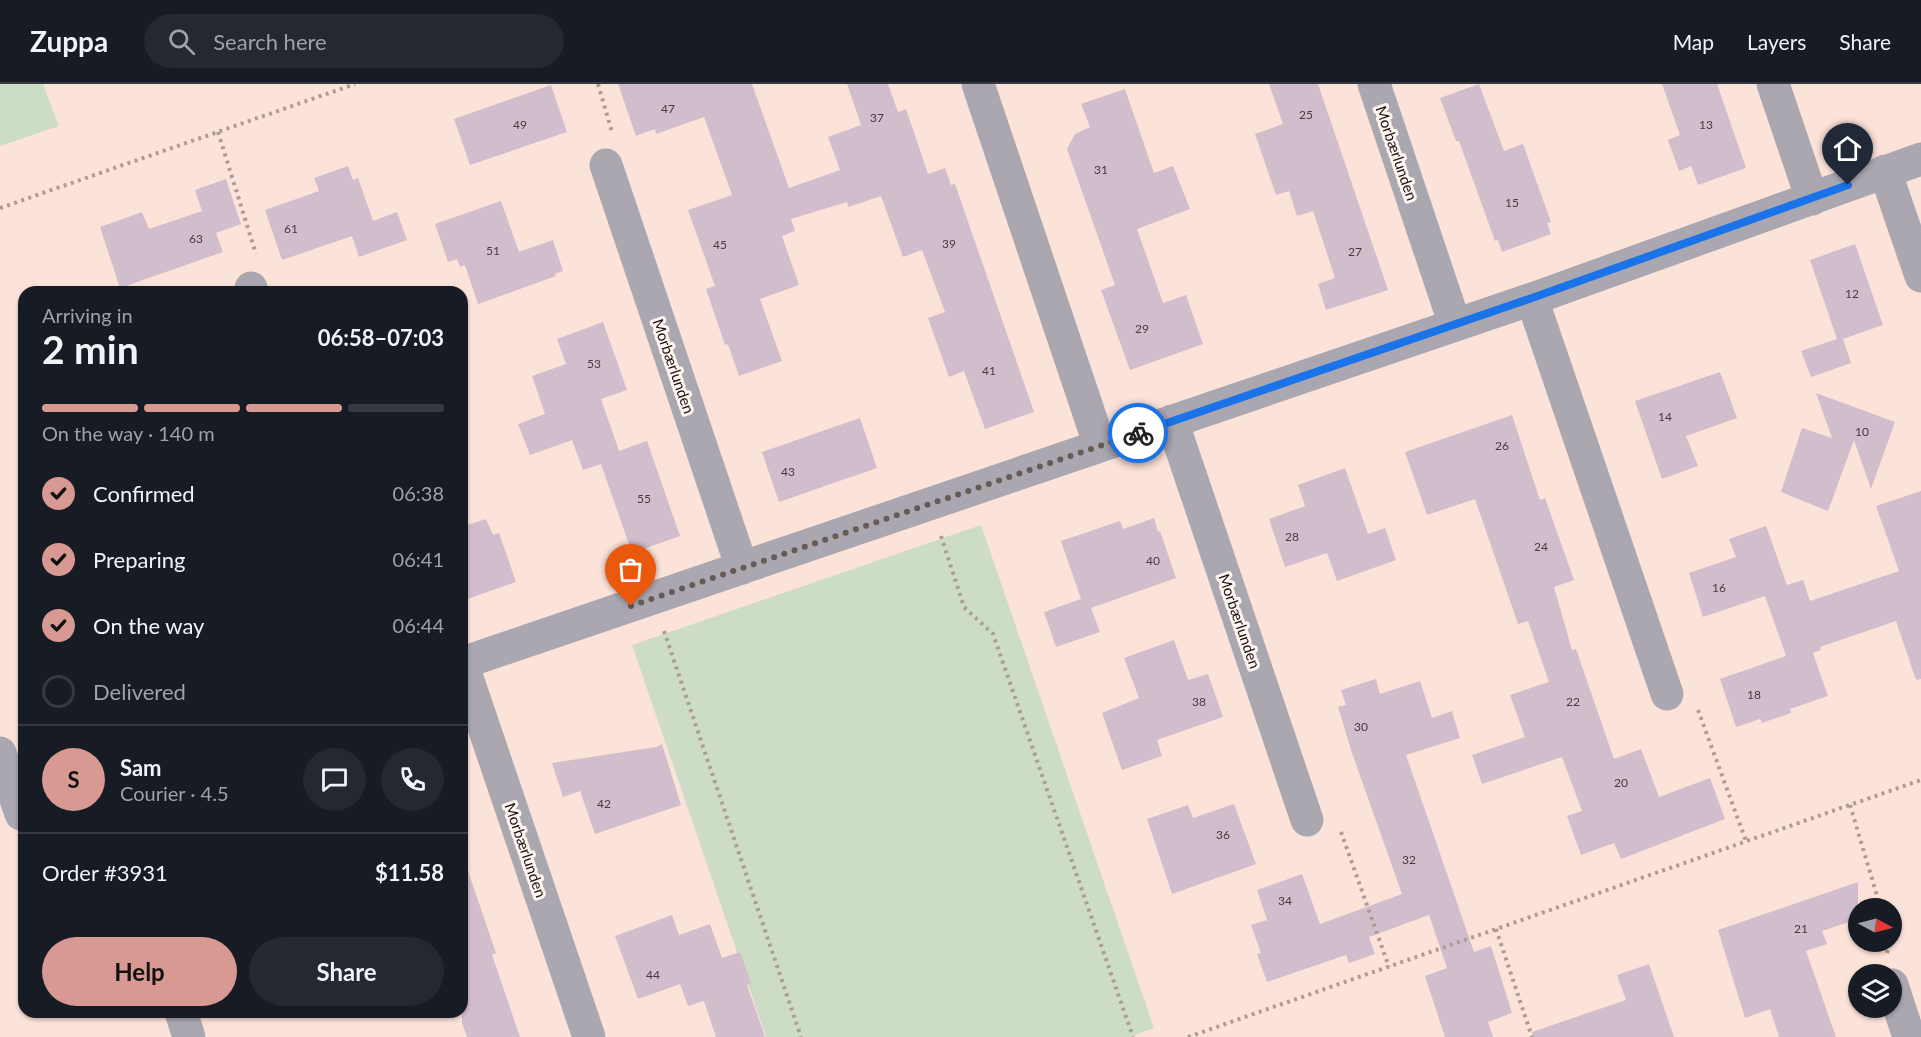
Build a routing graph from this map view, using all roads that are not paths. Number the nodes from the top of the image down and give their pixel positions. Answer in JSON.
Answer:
{"nodes":[{"id":1,"x":978,"y":84,"type":"edge"},
{"id":2,"x":1374,"y":84,"type":"edge"},
{"id":3,"x":1773,"y":84,"type":"edge"},
{"id":4,"x":1921,"y":159,"type":"edge"},
{"id":5,"x":606,"y":165,"type":"road end"},
{"id":6,"x":1885,"y":171,"type":"junction"},
{"id":7,"x":1812,"y":199,"type":"junction"},
{"id":8,"x":1921,"y":276,"type":"edge"},
{"id":9,"x":1532,"y":298,"type":"junction"},
{"id":10,"x":1455,"y":325,"type":"junction"},
{"id":11,"x":1172,"y":421,"type":"junction"},
{"id":12,"x":1100,"y":446,"type":"junction"},
{"id":13,"x":742,"y":568,"type":"junction"},
{"id":14,"x":468,"y":661,"type":"edge"},
{"id":15,"x":468,"y":681,"type":"edge"},
{"id":16,"x":1666,"y":694,"type":"road end"},
{"id":17,"x":0,"y":753,"type":"edge"},
{"id":18,"x":15,"y":816,"type":"edge"},
{"id":19,"x":1307,"y":820,"type":"road end"},
{"id":20,"x":1902,"y":1016,"type":"edge"},
{"id":21,"x":183,"y":1018,"type":"edge"},
{"id":22,"x":189,"y":1037,"type":"edge"},
{"id":23,"x":589,"y":1037,"type":"edge"},
{"id":24,"x":1909,"y":1037,"type":"edge"}],
"edges":[{"from":1,"to":12,"type":"street"},
{"from":2,"to":10,"type":"street","name":"Morbærlunden"},
{"from":3,"to":7,"type":"street"},
{"from":4,"to":6,"type":"street","name":"Morbærlunden"},
{"from":5,"to":13,"type":"street","name":"Morbærlunden"},
{"from":6,"to":7,"type":"street","name":"Morbærlunden"},
{"from":6,"to":8,"type":"street"},
{"from":7,"to":9,"type":"street","name":"Morbærlunden"},
{"from":9,"to":10,"type":"street","name":"Morbærlunden"},
{"from":9,"to":16,"type":"street"},
{"from":10,"to":11,"type":"street","name":"Morbærlunden"},
{"from":11,"to":12,"type":"street","name":"Morbærlunden"},
{"from":11,"to":19,"type":"street","name":"Morbærlunden"},
{"from":12,"to":13,"type":"street","name":"Morbærlunden"},
{"from":13,"to":14,"type":"street","name":"Morbærlunden"},
{"from":15,"to":23,"type":"street","name":"Morbærlunden"},
{"from":17,"to":18,"type":"street"},
{"from":20,"to":24,"type":"street"},
{"from":21,"to":22,"type":"street"}]}
